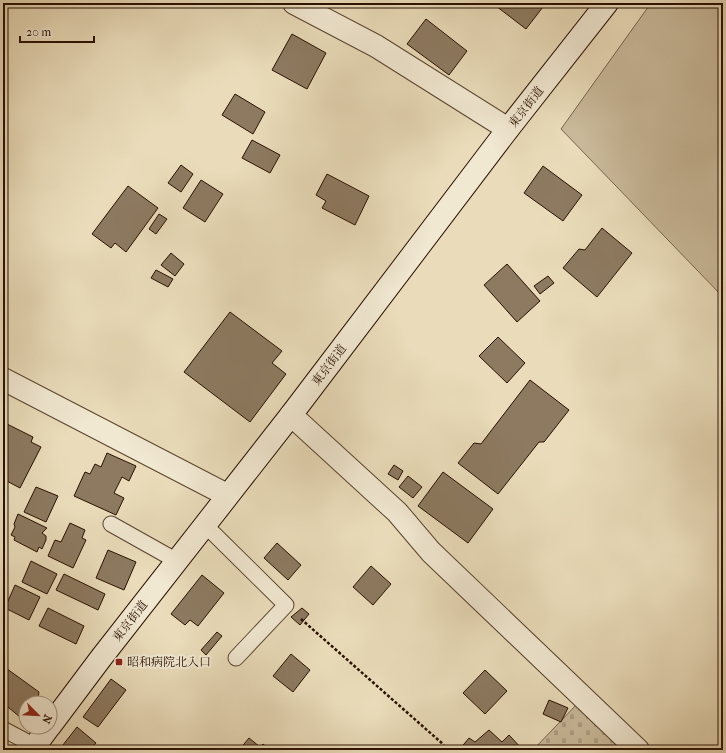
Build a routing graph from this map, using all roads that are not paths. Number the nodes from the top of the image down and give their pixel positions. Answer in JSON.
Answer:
{"nodes":[{"id":1,"x":294,"y":3,"type":"edge"},
{"id":2,"x":607,"y":3,"type":"edge"},
{"id":3,"x":508,"y":130,"type":"junction"},
{"id":4,"x":3,"y":379,"type":"edge"},
{"id":5,"x":291,"y":415,"type":"junction"},
{"id":6,"x":227,"y":495,"type":"junction"},
{"id":7,"x":111,"y":524,"type":"dead end"},
{"id":8,"x":205,"y":525,"type":"junction"},
{"id":9,"x":177,"y":561,"type":"junction"},
{"id":10,"x":236,"y":658,"type":"dead end"},
{"id":11,"x":58,"y":715,"type":"edge"},
{"id":12,"x":3,"y":729,"type":"edge"},
{"id":13,"x":43,"y":735,"type":"edge"},
{"id":14,"x":34,"y":748,"type":"edge"},
{"id":15,"x":638,"y":750,"type":"edge"}],
"edges":[{"from":1,"to":3,"type":"street"},
{"from":2,"to":3,"type":"street","name":"東京街道"},
{"from":3,"to":5,"type":"street","name":"東京街道"},
{"from":4,"to":6,"type":"street"},
{"from":5,"to":6,"type":"street","name":"東京街道"},
{"from":5,"to":15,"type":"street"},
{"from":6,"to":8,"type":"street","name":"東京街道"},
{"from":7,"to":9,"type":"lane"},
{"from":8,"to":9,"type":"street","name":"東京街道"},
{"from":8,"to":10,"type":"lane"},
{"from":9,"to":11,"type":"street","name":"東京街道"},
{"from":12,"to":14,"type":"lane"},
{"from":13,"to":14,"type":"street","name":"東京街道"}]}
